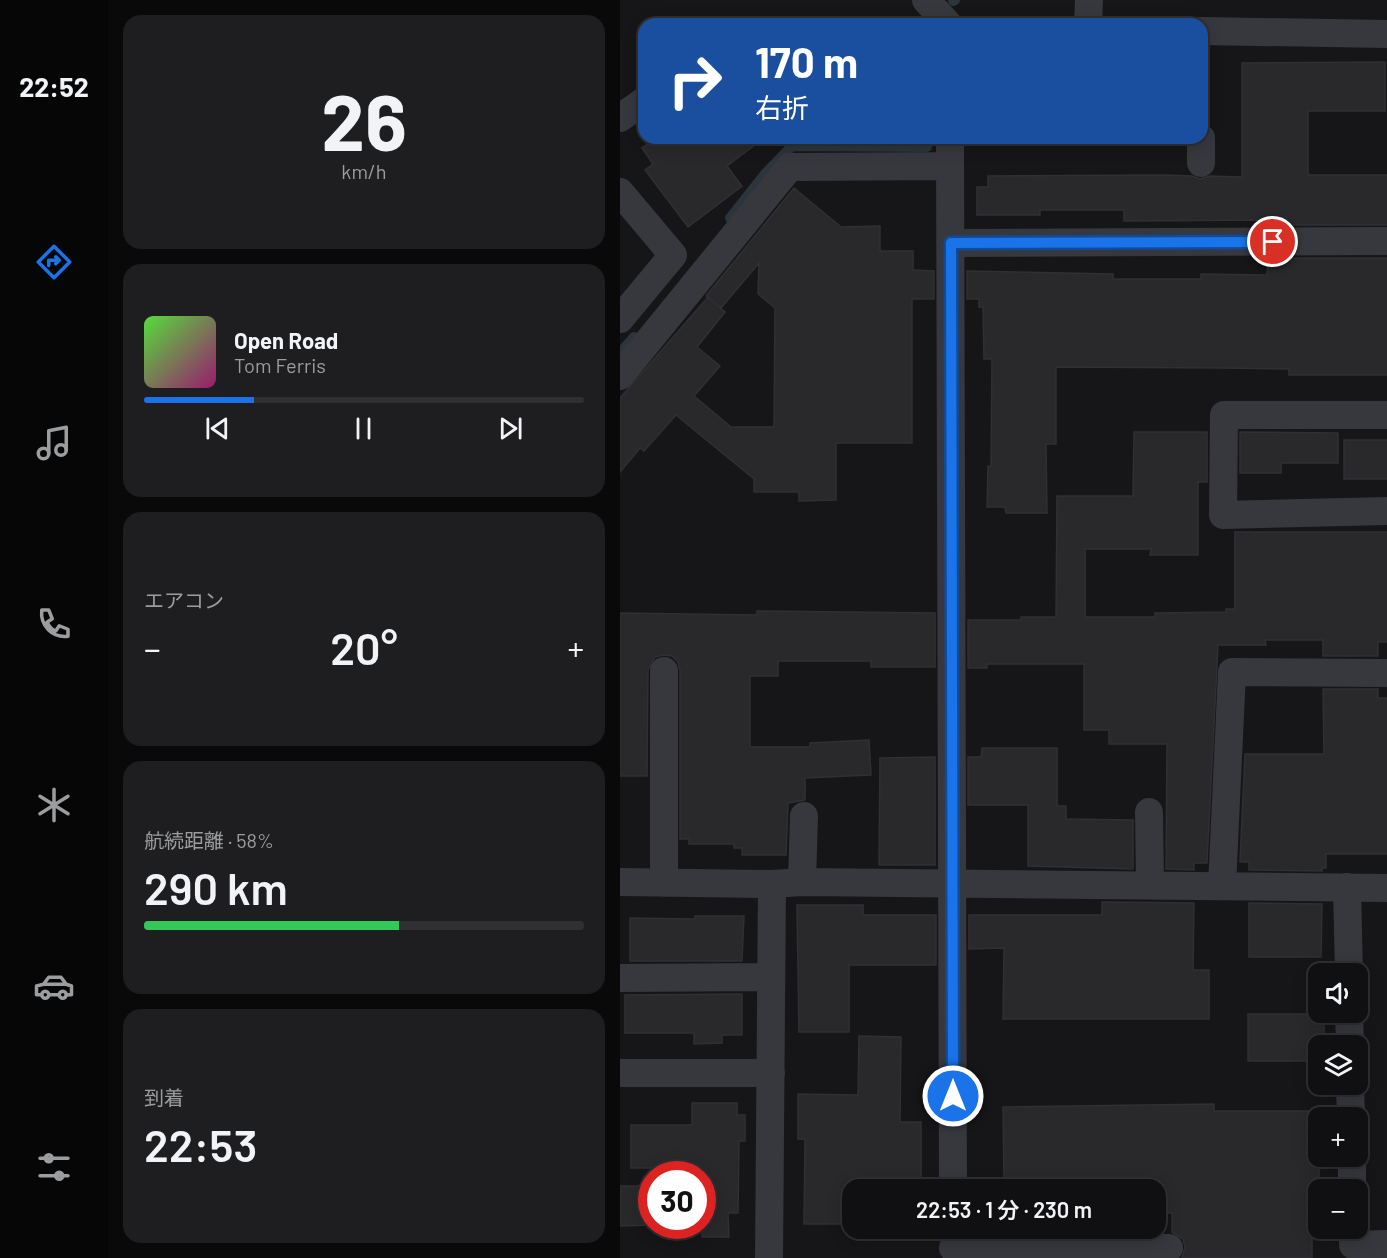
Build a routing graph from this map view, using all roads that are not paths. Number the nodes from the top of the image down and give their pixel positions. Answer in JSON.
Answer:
{"nodes":[{"id":1,"x":926,"y":0,"type":"edge"},
{"id":2,"x":1089,"y":0,"type":"edge"},
{"id":3,"x":942,"y":18,"type":"edge"},
{"id":4,"x":1088,"y":18,"type":"edge"},
{"id":5,"x":1208,"y":30,"type":"edge"},
{"id":6,"x":1388,"y":34,"type":"edge"},
{"id":7,"x":638,"y":105,"type":"edge"},
{"id":8,"x":620,"y":118,"type":"edge"},
{"id":9,"x":950,"y":152,"type":"edge"},
{"id":10,"x":620,"y":192,"type":"edge"},
{"id":11,"x":1388,"y":241,"type":"edge"},
{"id":12,"x":951,"y":243,"type":"junction"},
{"id":13,"x":620,"y":319,"type":"edge"},
{"id":14,"x":620,"y":376,"type":"edge"},
{"id":15,"x":1388,"y":415,"type":"edge"},
{"id":16,"x":1388,"y":511,"type":"edge"},
{"id":17,"x":664,"y":671,"type":"dead end"},
{"id":18,"x":1388,"y":673,"type":"edge"},
{"id":19,"x":1149,"y":812,"type":"dead end"},
{"id":20,"x":804,"y":816,"type":"dead end"},
{"id":21,"x":620,"y":882,"type":"edge"},
{"id":22,"x":802,"y":882,"type":"junction"},
{"id":23,"x":664,"y":883,"type":"junction"},
{"id":24,"x":772,"y":884,"type":"junction"},
{"id":25,"x":953,"y":884,"type":"junction"},
{"id":26,"x":1150,"y":885,"type":"junction"},
{"id":27,"x":1222,"y":886,"type":"junction"},
{"id":28,"x":1347,"y":887,"type":"junction"},
{"id":29,"x":1388,"y":888,"type":"edge"},
{"id":30,"x":1349,"y":963,"type":"edge"},
{"id":31,"x":771,"y":977,"type":"junction"},
{"id":32,"x":620,"y":978,"type":"edge"},
{"id":33,"x":620,"y":1073,"type":"edge"},
{"id":34,"x":771,"y":1073,"type":"junction"},
{"id":35,"x":953,"y":1179,"type":"edge"},
{"id":36,"x":1353,"y":1239,"type":"edge"},
{"id":37,"x":1388,"y":1244,"type":"edge"},
{"id":38,"x":953,"y":1245,"type":"edge"},
{"id":39,"x":1169,"y":1248,"type":"dead end"},
{"id":40,"x":769,"y":1258,"type":"edge"}],
"edges":[{"from":1,"to":3,"type":"street"},
{"from":2,"to":4,"type":"street"},
{"from":5,"to":6,"type":"street"},
{"from":7,"to":8,"type":"street"},
{"from":9,"to":12,"type":"street"},
{"from":9,"to":14,"type":"street"},
{"from":10,"to":13,"type":"street"},
{"from":11,"to":12,"type":"street"},
{"from":12,"to":25,"type":"street"},
{"from":15,"to":16,"type":"street"},
{"from":17,"to":23,"type":"street"},
{"from":18,"to":27,"type":"street"},
{"from":19,"to":26,"type":"street"},
{"from":20,"to":22,"type":"street"},
{"from":21,"to":23,"type":"street"},
{"from":22,"to":24,"type":"street"},
{"from":22,"to":25,"type":"street"},
{"from":23,"to":24,"type":"street"},
{"from":24,"to":31,"type":"street"},
{"from":25,"to":26,"type":"street"},
{"from":25,"to":35,"type":"street"},
{"from":26,"to":27,"type":"street"},
{"from":27,"to":28,"type":"street"},
{"from":28,"to":29,"type":"street"},
{"from":28,"to":30,"type":"street"},
{"from":31,"to":32,"type":"street"},
{"from":31,"to":34,"type":"street"},
{"from":33,"to":34,"type":"street"},
{"from":34,"to":40,"type":"street"},
{"from":36,"to":37,"type":"street"},
{"from":38,"to":39,"type":"street"}]}
